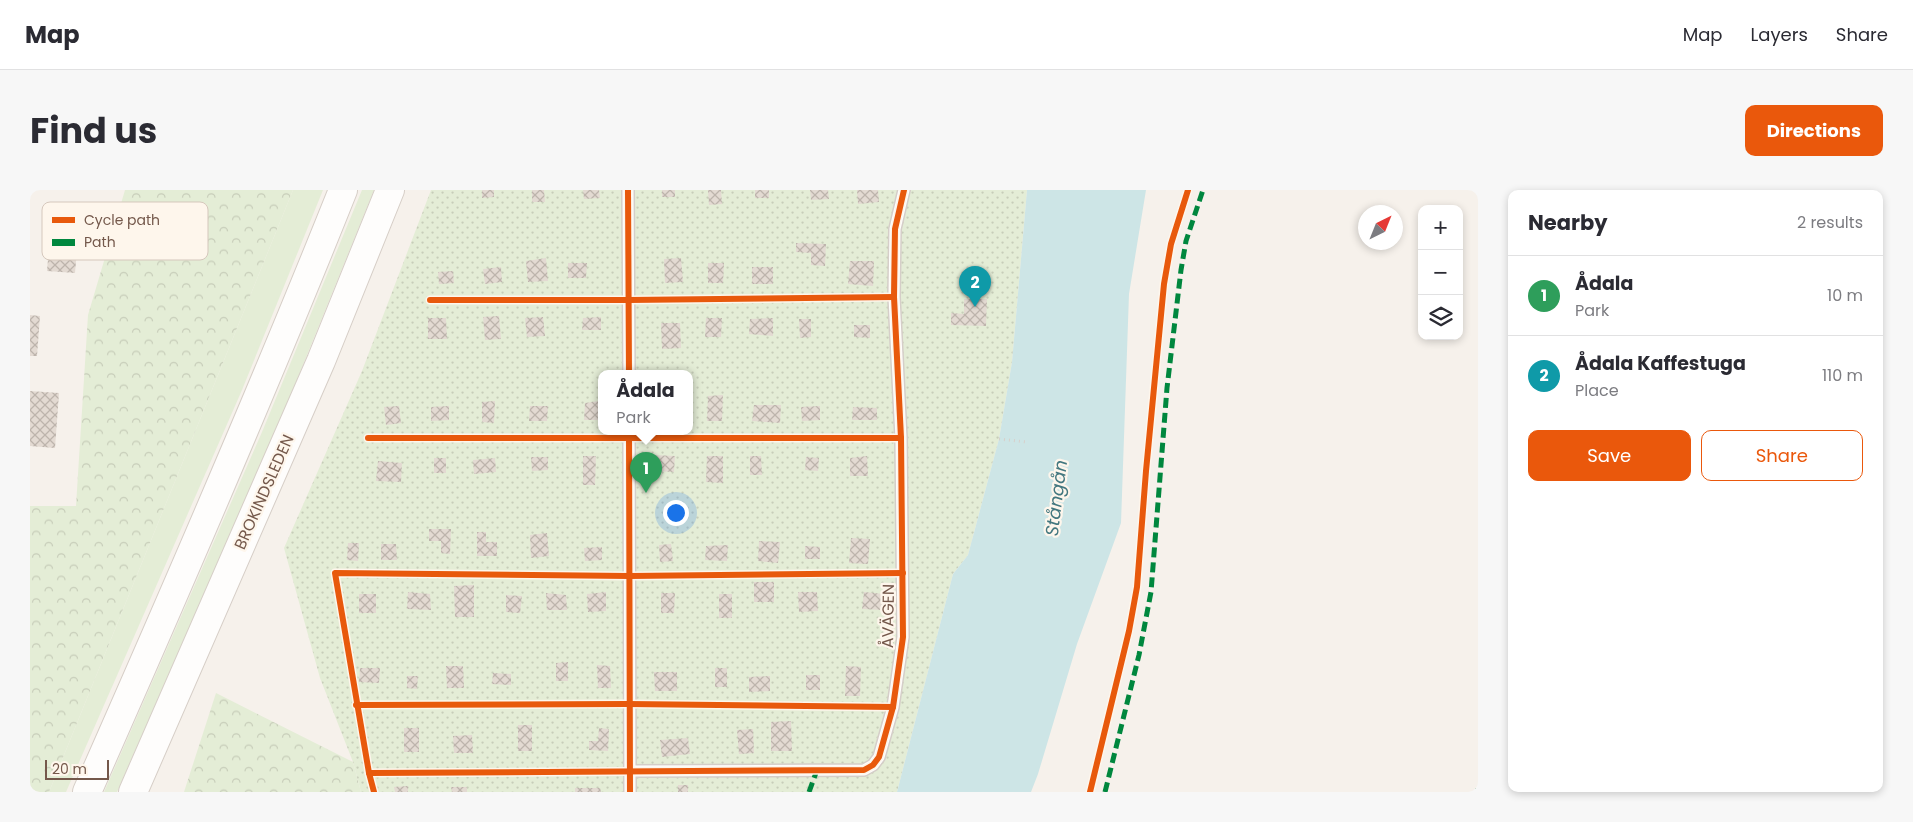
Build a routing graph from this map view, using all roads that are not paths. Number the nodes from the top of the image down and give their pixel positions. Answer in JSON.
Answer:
{"nodes":[{"id":1,"x":343,"y":190,"type":"edge"},
{"id":2,"x":390,"y":190,"type":"edge"},
{"id":3,"x":628,"y":190,"type":"edge"},
{"id":4,"x":904,"y":190,"type":"edge"},
{"id":5,"x":629,"y":370,"type":"edge"},
{"id":6,"x":629,"y":435,"type":"edge"},
{"id":7,"x":630,"y":771,"type":"junction"},
{"id":8,"x":87,"y":792,"type":"edge"},
{"id":9,"x":133,"y":792,"type":"edge"},
{"id":10,"x":630,"y":792,"type":"edge"}],
"edges":[{"from":1,"to":8,"type":"main road"},
{"from":2,"to":9,"type":"main road","name":"BROKINDSLEDEN"},
{"from":3,"to":5,"type":"lane"},
{"from":4,"to":7,"type":"lane","name":"ÅVÄGEN"},
{"from":6,"to":7,"type":"lane"},
{"from":7,"to":10,"type":"lane"}]}
